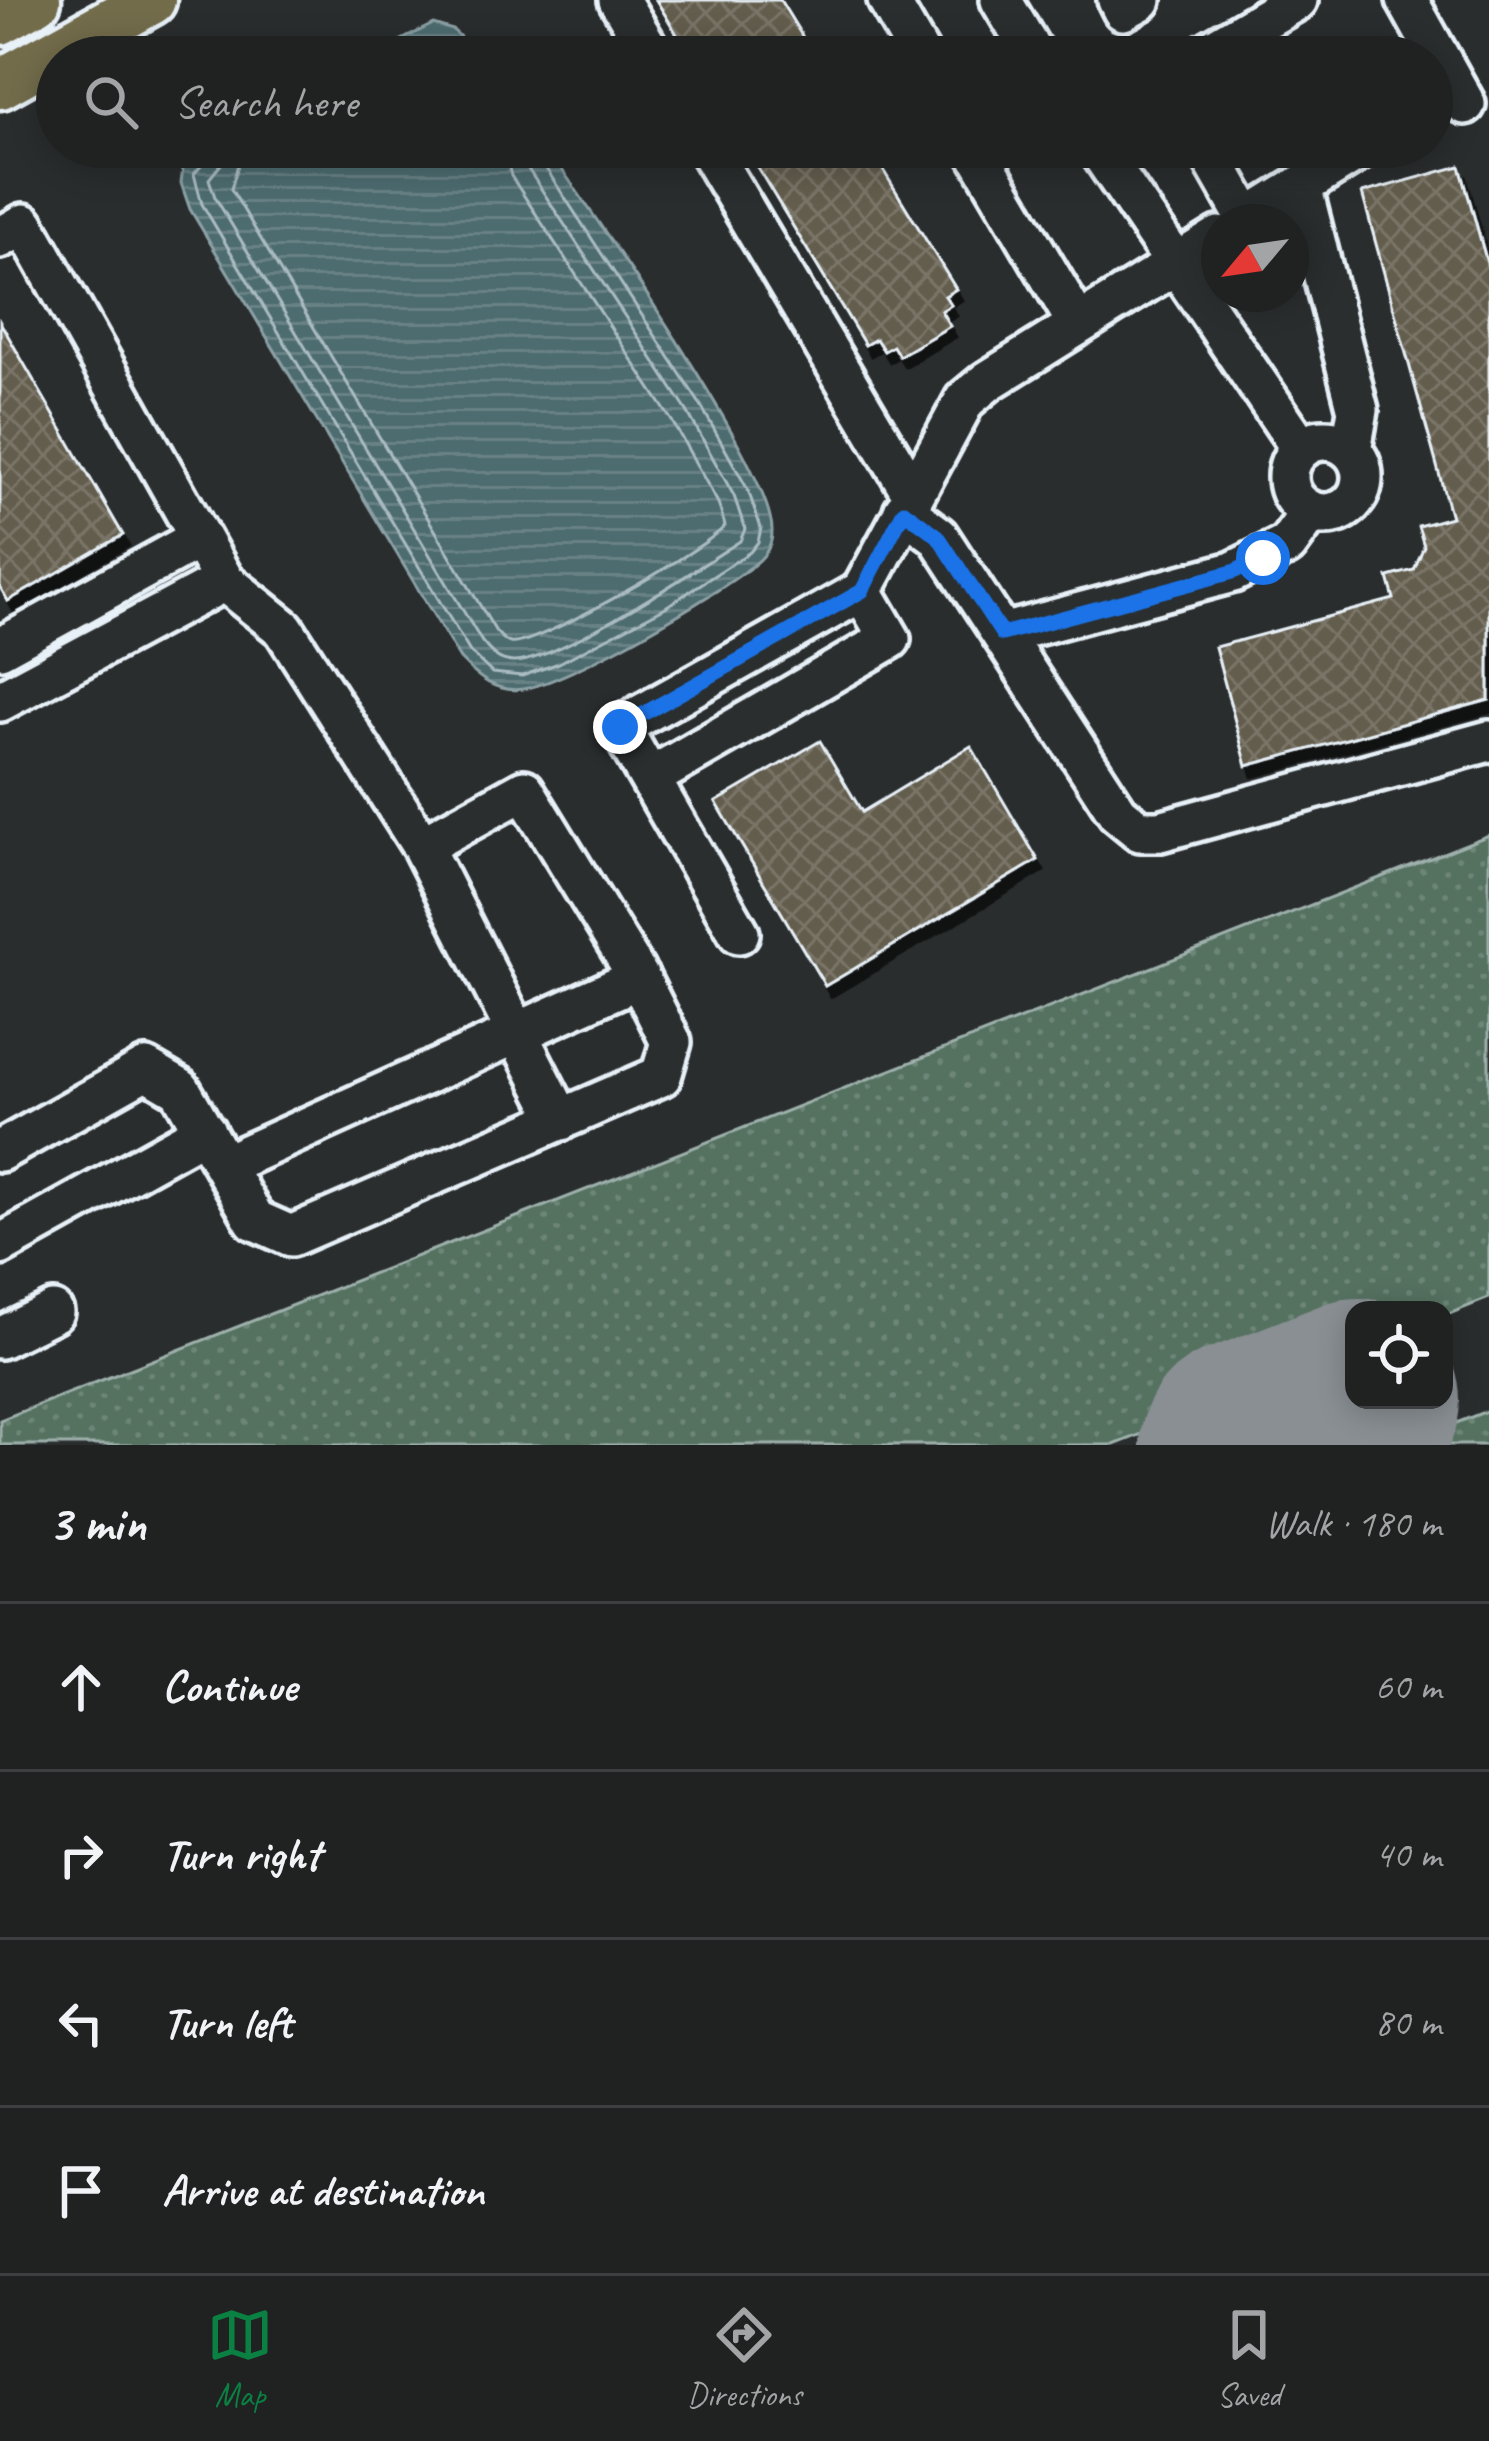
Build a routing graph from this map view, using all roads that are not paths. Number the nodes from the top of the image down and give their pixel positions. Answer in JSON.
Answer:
{"nodes":[{"id":1,"x":36,"y":0,"type":"edge"},
{"id":2,"x":151,"y":0,"type":"edge"},
{"id":3,"x":620,"y":0,"type":"edge"},
{"id":4,"x":888,"y":0,"type":"edge"},
{"id":5,"x":1000,"y":0,"type":"edge"},
{"id":6,"x":1118,"y":0,"type":"edge"},
{"id":7,"x":1141,"y":0,"type":"edge"},
{"id":8,"x":1297,"y":0,"type":"edge"},
{"id":9,"x":1407,"y":0,"type":"edge"},
{"id":10,"x":0,"y":20,"type":"edge"},
{"id":11,"x":86,"y":36,"type":"edge"},
{"id":12,"x":641,"y":36,"type":"edge"},
{"id":13,"x":909,"y":36,"type":"edge"},
{"id":14,"x":1022,"y":36,"type":"edge"},
{"id":15,"x":1236,"y":36,"type":"edge"},
{"id":16,"x":1426,"y":36,"type":"edge"},
{"id":17,"x":36,"y":64,"type":"edge"},
{"id":18,"x":0,"y":84,"type":"edge"},
{"id":19,"x":719,"y":168,"type":"edge"},
{"id":20,"x":986,"y":168,"type":"edge"},
{"id":21,"x":1110,"y":168,"type":"edge"},
{"id":22,"x":1214,"y":168,"type":"edge"},
{"id":23,"x":1330,"y":168,"type":"edge"},
{"id":24,"x":1300,"y":186,"type":"junction"},
{"id":25,"x":1228,"y":204,"type":"edge"},
{"id":26,"x":1271,"y":204,"type":"edge"},
{"id":27,"x":0,"y":238,"type":"edge"},
{"id":28,"x":1201,"y":248,"type":"edge"},
{"id":29,"x":1176,"y":263,"type":"junction"},
{"id":30,"x":1078,"y":324,"type":"junction"},
{"id":31,"x":1301,"y":448,"type":"junction"},
{"id":32,"x":1351,"y":451,"type":"junction"},
{"id":33,"x":908,"y":502,"type":"junction"},
{"id":34,"x":1311,"y":512,"type":"junction"},
{"id":35,"x":200,"y":538,"type":"junction"},
{"id":36,"x":224,"y":581,"type":"junction"},
{"id":37,"x":862,"y":591,"type":"junction"},
{"id":38,"x":1002,"y":634,"type":"junction"},
{"id":39,"x":0,"y":647,"type":"edge"},
{"id":40,"x":0,"y":701,"type":"edge"},
{"id":41,"x":1489,"y":741,"type":"edge"},
{"id":42,"x":650,"y":778,"type":"junction"},
{"id":43,"x":422,"y":846,"type":"junction"},
{"id":44,"x":739,"y":933,"type":"dead end"},
{"id":45,"x":639,"y":978,"type":"junction"},
{"id":46,"x":517,"y":1033,"type":"junction"},
{"id":47,"x":561,"y":1120,"type":"junction"},
{"id":48,"x":205,"y":1131,"type":"junction"},
{"id":49,"x":0,"y":1151,"type":"edge"},
{"id":50,"x":224,"y":1166,"type":"junction"},
{"id":51,"x":0,"y":1245,"type":"edge"},
{"id":52,"x":53,"y":1312,"type":"dead end"},
{"id":53,"x":0,"y":1338,"type":"edge"}],
"edges":[{"from":1,"to":10,"type":"main road"},
{"from":2,"to":11,"type":"main road"},
{"from":3,"to":12,"type":"street"},
{"from":4,"to":13,"type":"street"},
{"from":5,"to":14,"type":"street"},
{"from":6,"to":7,"type":"street"},
{"from":8,"to":15,"type":"street"},
{"from":9,"to":16,"type":"street"},
{"from":17,"to":18,"type":"main road"},
{"from":19,"to":33,"type":"street"},
{"from":20,"to":30,"type":"street"},
{"from":21,"to":29,"type":"street"},
{"from":22,"to":25,"type":"street"},
{"from":23,"to":24,"type":"street"},
{"from":24,"to":26,"type":"street"},
{"from":24,"to":32,"type":"street"},
{"from":27,"to":35,"type":"street"},
{"from":28,"to":29,"type":"street"},
{"from":29,"to":30,"type":"street"},
{"from":29,"to":31,"type":"street"},
{"from":30,"to":33,"type":"street"},
{"from":31,"to":32,"type":"street"},
{"from":31,"to":34,"type":"street"},
{"from":32,"to":34,"type":"street"},
{"from":33,"to":37,"type":"street"},
{"from":33,"to":38,"type":"street"},
{"from":34,"to":38,"type":"street"},
{"from":35,"to":36,"type":"street"},
{"from":35,"to":39,"type":"street"},
{"from":36,"to":40,"type":"street"},
{"from":36,"to":43,"type":"street"},
{"from":37,"to":42,"type":"street"},
{"from":37,"to":42,"type":"street"},
{"from":38,"to":41,"type":"street"},
{"from":42,"to":44,"type":"street"},
{"from":43,"to":45,"type":"street"},
{"from":43,"to":46,"type":"street"},
{"from":45,"to":46,"type":"street"},
{"from":45,"to":47,"type":"street"},
{"from":46,"to":47,"type":"street"},
{"from":46,"to":50,"type":"street"},
{"from":47,"to":50,"type":"street"},
{"from":48,"to":49,"type":"street"},
{"from":48,"to":50,"type":"street"},
{"from":48,"to":51,"type":"street"},
{"from":52,"to":53,"type":"street"}]}
